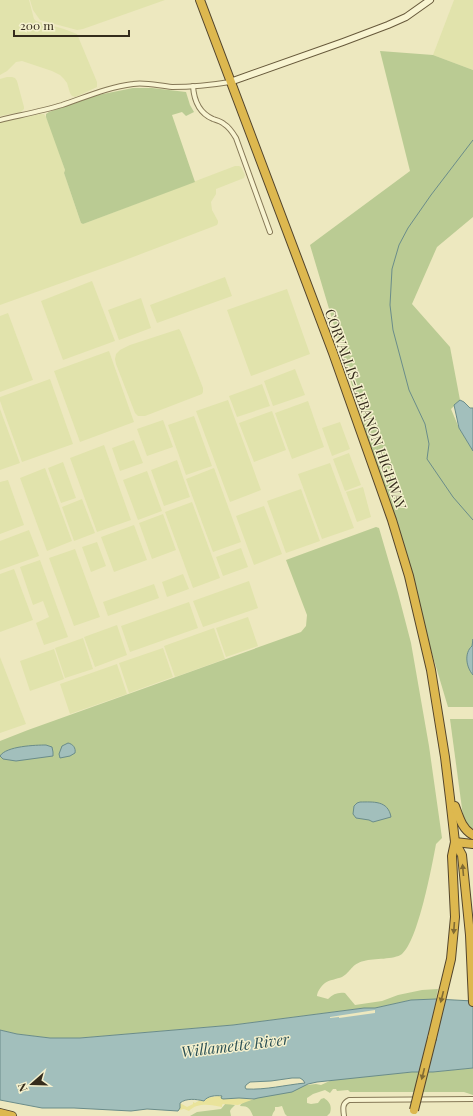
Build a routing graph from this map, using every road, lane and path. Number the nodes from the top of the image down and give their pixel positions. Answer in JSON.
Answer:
{"nodes":[{"id":1,"x":200,"y":0,"type":"edge"},
{"id":2,"x":430,"y":0,"type":"edge"},
{"id":3,"x":230,"y":82,"type":"junction"},
{"id":4,"x":193,"y":86,"type":"junction"},
{"id":5,"x":0,"y":120,"type":"edge"},
{"id":6,"x":270,"y":232,"type":"dead end"},
{"id":7,"x":450,"y":798,"type":"junction"},
{"id":8,"x":473,"y":835,"type":"edge"},
{"id":9,"x":455,"y":842,"type":"junction"},
{"id":10,"x":473,"y":844,"type":"edge"},
{"id":11,"x":473,"y":1002,"type":"edge"},
{"id":12,"x":473,"y":1099,"type":"edge"},
{"id":13,"x":0,"y":1113,"type":"edge"},
{"id":14,"x":414,"y":1113,"type":"edge"},
{"id":15,"x":12,"y":1116,"type":"edge"},
{"id":16,"x":344,"y":1116,"type":"edge"}],
"edges":[{"from":1,"to":3,"type":"highway","name":"CORVALLIS-LEBANON HIGHWAY"},
{"from":2,"to":3,"type":"main road"},
{"from":3,"to":4,"type":"street"},
{"from":3,"to":7,"type":"highway","name":"CORVALLIS-LEBANON HIGHWAY"},
{"from":4,"to":5,"type":"street"},
{"from":4,"to":6,"type":"street"},
{"from":7,"to":8,"type":"highway"},
{"from":7,"to":9,"type":"highway","name":"CORVALLIS-LEBANON HIGHWAY"},
{"from":9,"to":10,"type":"highway"},
{"from":11,"to":9,"type":"highway","one_way":true},
{"from":9,"to":14,"type":"highway","one_way":true,"bridge":true},
{"from":12,"to":16,"type":"street"},
{"from":13,"to":15,"type":"highway"}]}
